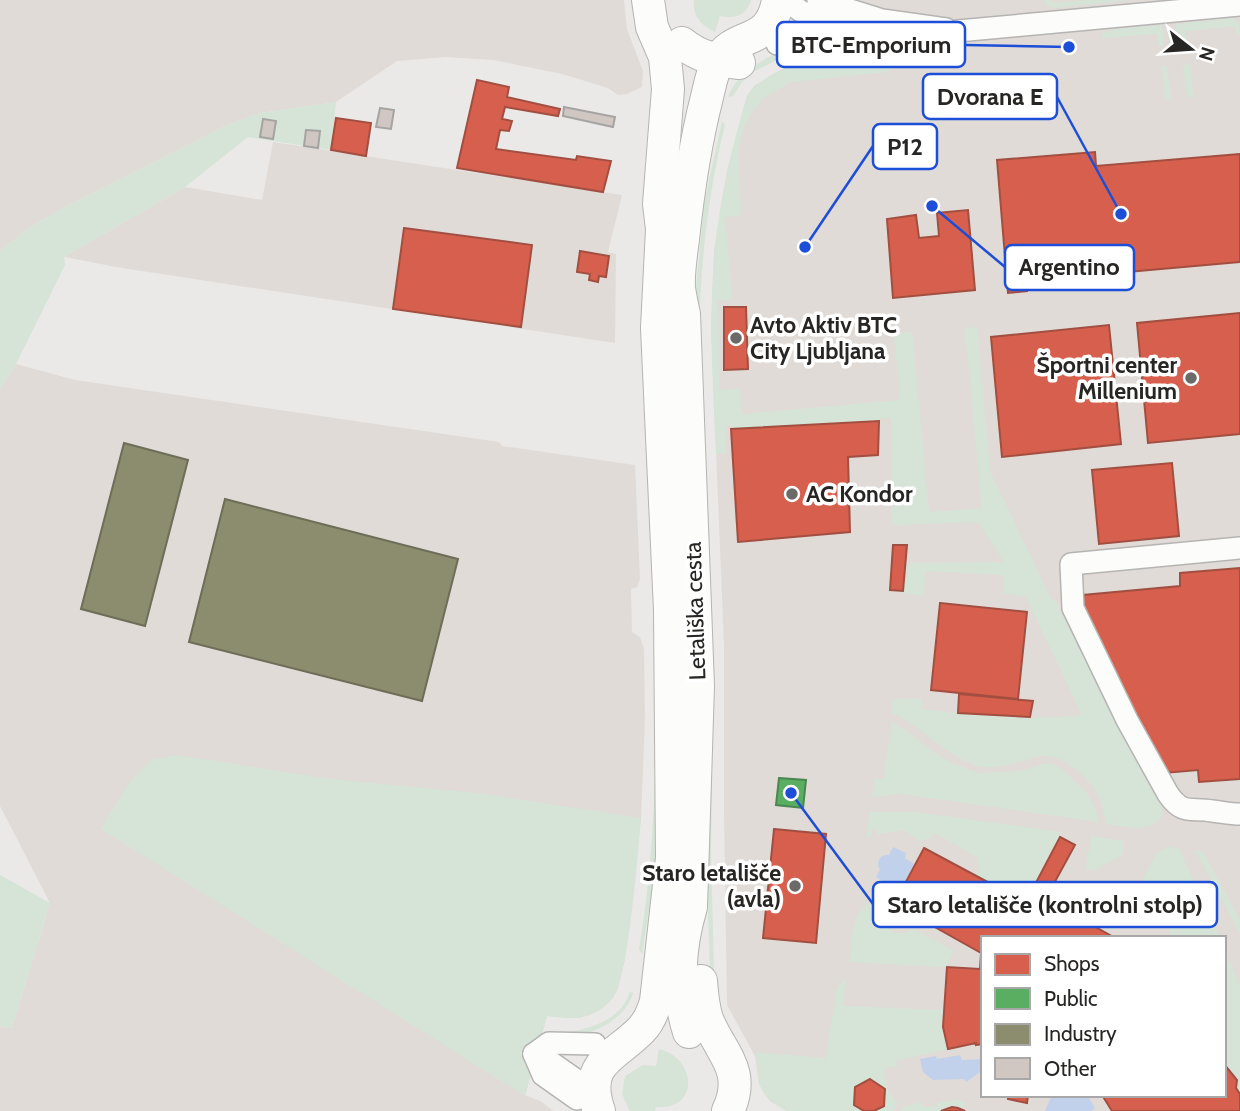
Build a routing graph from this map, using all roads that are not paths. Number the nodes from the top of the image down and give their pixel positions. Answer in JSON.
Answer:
{"nodes":[{"id":1,"x":648,"y":0,"type":"edge"},
{"id":2,"x":667,"y":0,"type":"edge"},
{"id":3,"x":794,"y":2,"type":"edge"},
{"id":4,"x":1240,"y":5,"type":"edge"},
{"id":5,"x":958,"y":31,"type":"junction"},
{"id":6,"x":682,"y":43,"type":"junction"},
{"id":7,"x":777,"y":44,"type":"junction"},
{"id":8,"x":729,"y":62,"type":"junction"},
{"id":9,"x":662,"y":229,"type":"junction"},
{"id":10,"x":1240,"y":548,"type":"edge"},
{"id":11,"x":1235,"y":814,"type":"edge"},
{"id":12,"x":691,"y":908,"type":"junction"},
{"id":13,"x":636,"y":1022,"type":"junction"},
{"id":14,"x":688,"y":1032,"type":"junction"},
{"id":15,"x":595,"y":1044,"type":"junction"},
{"id":16,"x":586,"y":1099,"type":"edge"},
{"id":17,"x":727,"y":1104,"type":"edge"}],
"edges":[{"from":1,"to":9,"type":"main road","name":"Letališka cesta"},
{"from":2,"to":6,"type":"main road","name":"Letališka cesta"},
{"from":3,"to":5,"type":"street"},
{"from":3,"to":7,"type":"main road"},
{"from":3,"to":8,"type":"main road","name":"Letališka cesta"},
{"from":4,"to":5,"type":"street"},
{"from":5,"to":7,"type":"street"},
{"from":6,"to":8,"type":"main road"},
{"from":6,"to":9,"type":"main road","name":"Letališka cesta"},
{"from":7,"to":8,"type":"main road"},
{"from":8,"to":12,"type":"main road","name":"Letališka cesta"},
{"from":9,"to":13,"type":"main road","name":"Letališka cesta"},
{"from":10,"to":11,"type":"street"},
{"from":12,"to":14,"type":"main road","name":"Letališka cesta"},
{"from":12,"to":17,"type":"main road","name":"Letališka cesta"},
{"from":13,"to":14,"type":"main road"},
{"from":13,"to":15,"type":"main road","name":"Letališka cesta"},
{"from":13,"to":16,"type":"main road","name":"Letališka cesta"},
{"from":14,"to":17,"type":"main road","name":"Letališka cesta"},
{"from":15,"to":16,"type":"main road","name":"Letališka cesta"},
{"from":15,"to":16,"type":"street"}]}
